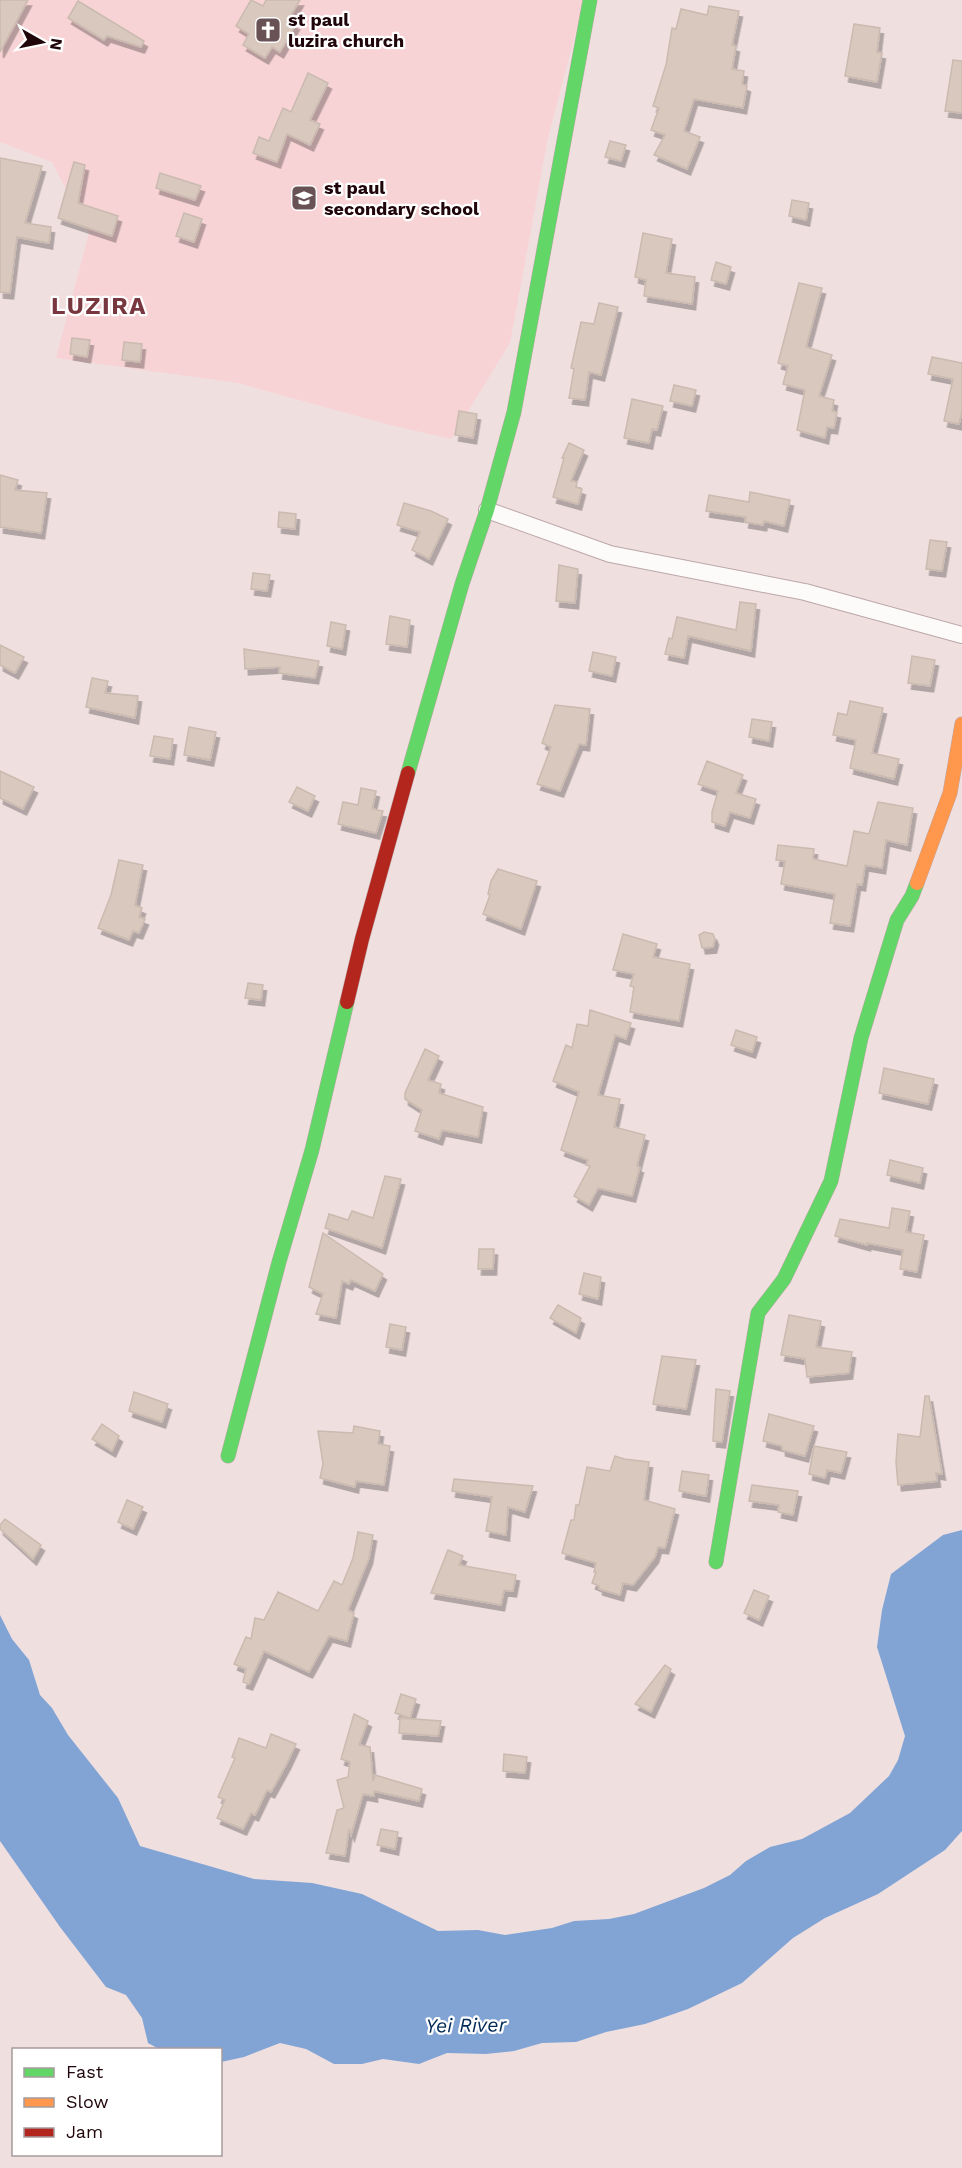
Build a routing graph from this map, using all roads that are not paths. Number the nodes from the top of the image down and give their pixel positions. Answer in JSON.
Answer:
{"nodes":[{"id":1,"x":590,"y":0,"type":"edge"},
{"id":2,"x":487,"y":510,"type":"junction"},
{"id":3,"x":962,"y":635,"type":"edge"},
{"id":4,"x":962,"y":724,"type":"edge"},
{"id":5,"x":228,"y":1456,"type":"dead end"},
{"id":6,"x":716,"y":1562,"type":"dead end"}],
"edges":[{"from":1,"to":2,"type":"street"},
{"from":2,"to":3,"type":"street"},
{"from":2,"to":5,"type":"street"},
{"from":4,"to":6,"type":"street"}]}
